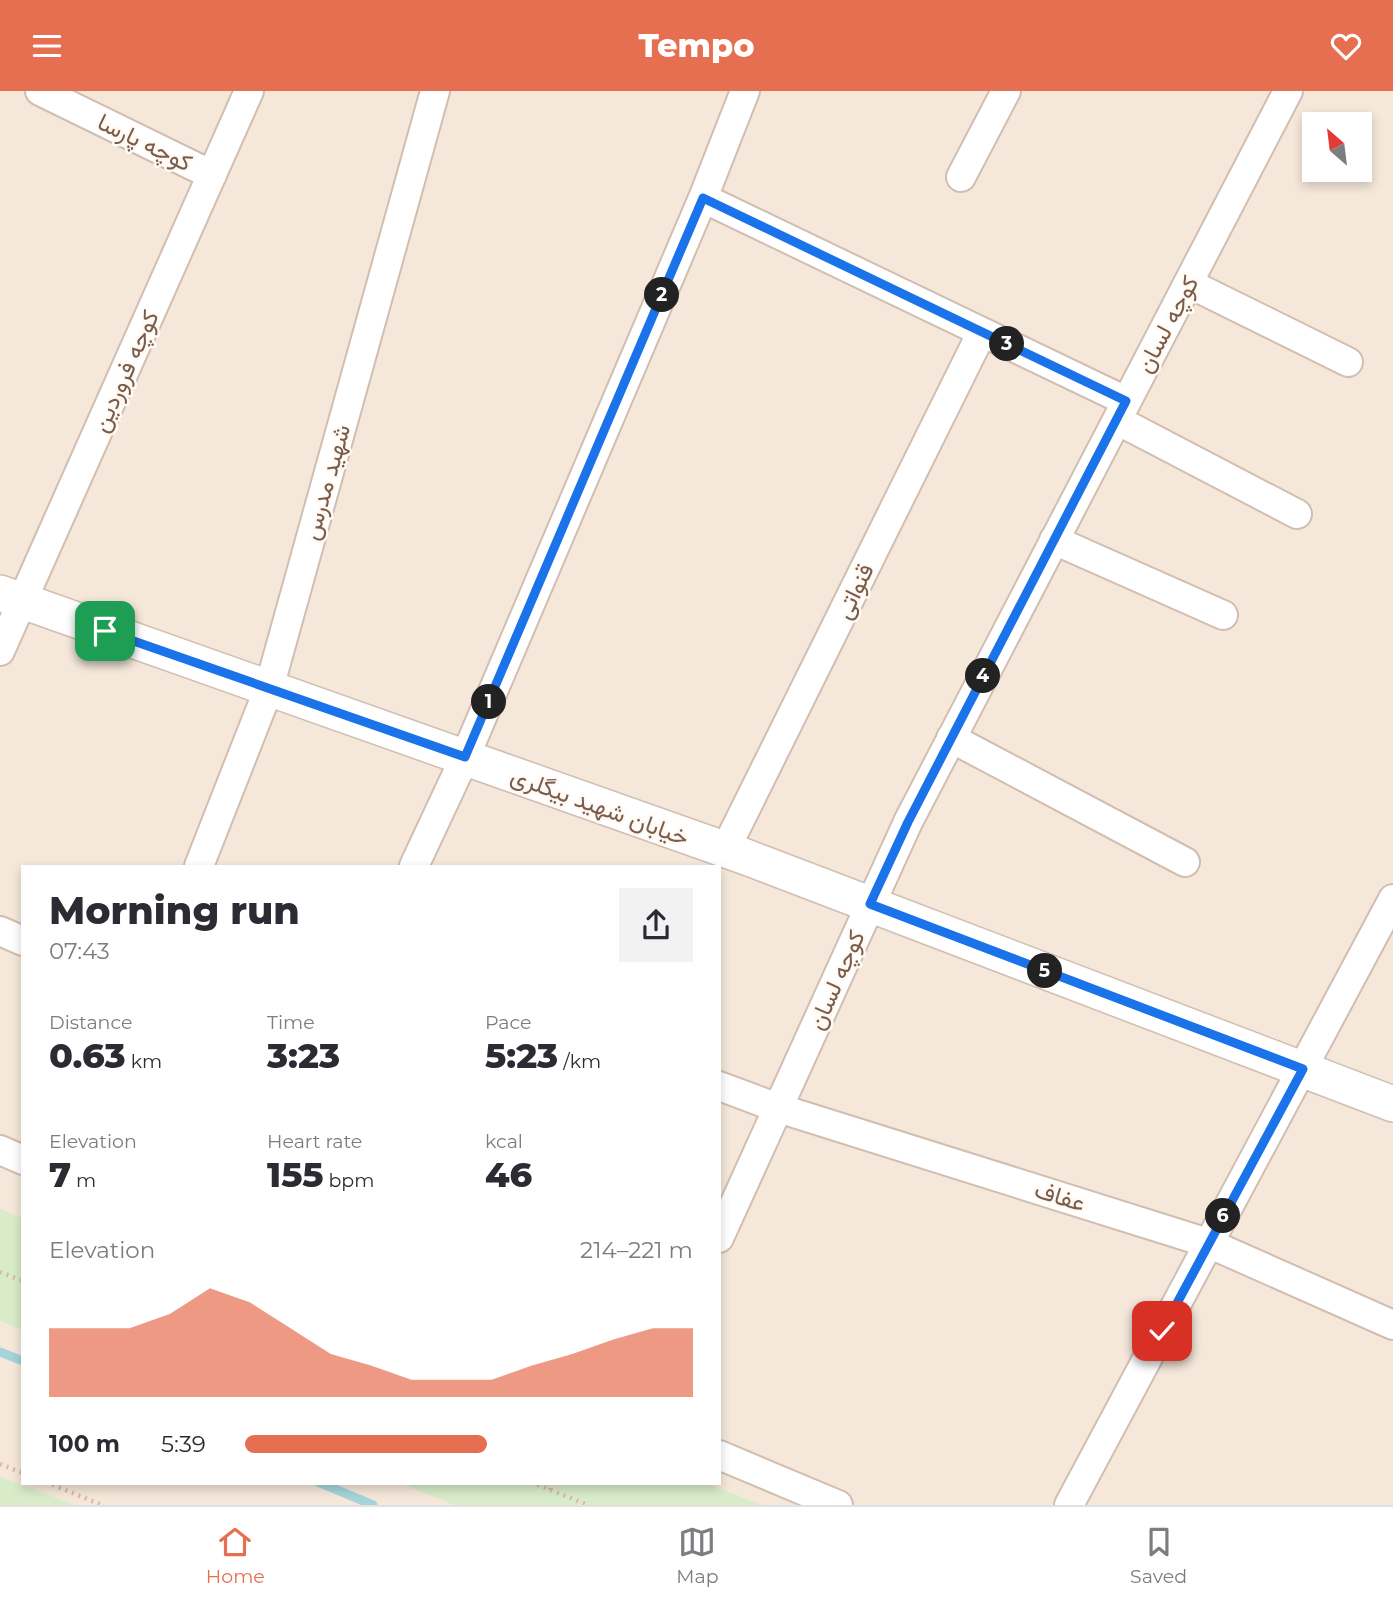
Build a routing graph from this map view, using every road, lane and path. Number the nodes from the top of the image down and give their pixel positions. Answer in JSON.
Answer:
{"nodes":[{"id":1,"x":40,"y":91,"type":"edge"},
{"id":2,"x":249,"y":91,"type":"edge"},
{"id":3,"x":435,"y":91,"type":"edge"},
{"id":4,"x":745,"y":91,"type":"edge"},
{"id":5,"x":1006,"y":91,"type":"edge"},
{"id":6,"x":1288,"y":91,"type":"edge"},
{"id":7,"x":212,"y":175,"type":"junction"},
{"id":8,"x":961,"y":177,"type":"dead end"},
{"id":9,"x":703,"y":198,"type":"junction"},
{"id":10,"x":1188,"y":283,"type":"junction"},
{"id":11,"x":982,"y":332,"type":"junction"},
{"id":12,"x":1348,"y":362,"type":"dead end"},
{"id":13,"x":1122,"y":411,"type":"junction"},
{"id":14,"x":1297,"y":515,"type":"dead end"},
{"id":15,"x":1054,"y":540,"type":"junction"},
{"id":16,"x":11,"y":597,"type":"edge"},
{"id":17,"x":1223,"y":615,"type":"dead end"},
{"id":18,"x":0,"y":651,"type":"edge"},
{"id":19,"x":269,"y":688,"type":"junction"},
{"id":20,"x":951,"y":738,"type":"junction"},
{"id":21,"x":465,"y":757,"type":"junction"},
{"id":22,"x":725,"y":850,"type":"junction"},
{"id":23,"x":1185,"y":862,"type":"dead end"},
{"id":24,"x":199,"y":865,"type":"edge"},
{"id":25,"x":414,"y":865,"type":"edge"},
{"id":26,"x":1393,"y":899,"type":"edge"},
{"id":27,"x":870,"y":904,"type":"junction"},
{"id":28,"x":0,"y":931,"type":"edge"},
{"id":29,"x":21,"y":940,"type":"edge"},
{"id":30,"x":1303,"y":1069,"type":"junction"},
{"id":31,"x":721,"y":1087,"type":"edge"},
{"id":32,"x":1393,"y":1104,"type":"edge"},
{"id":33,"x":778,"y":1108,"type":"junction"},
{"id":34,"x":0,"y":1150,"type":"edge"},
{"id":35,"x":21,"y":1159,"type":"edge"},
{"id":36,"x":721,"y":1234,"type":"edge"},
{"id":37,"x":1209,"y":1243,"type":"junction"},
{"id":38,"x":0,"y":1272,"type":"edge"},
{"id":39,"x":21,"y":1280,"type":"edge"},
{"id":40,"x":1393,"y":1325,"type":"edge"},
{"id":41,"x":721,"y":1456,"type":"edge"},
{"id":42,"x":0,"y":1464,"type":"edge"},
{"id":43,"x":21,"y":1472,"type":"edge"},
{"id":44,"x":53,"y":1485,"type":"edge"},
{"id":45,"x":538,"y":1485,"type":"edge"},
{"id":46,"x":552,"y":1485,"type":"edge"},
{"id":47,"x":550,"y":1490,"type":"junction"},
{"id":48,"x":102,"y":1505,"type":"edge"},
{"id":49,"x":588,"y":1505,"type":"edge"},
{"id":50,"x":838,"y":1505,"type":"edge"},
{"id":51,"x":1069,"y":1505,"type":"edge"}],
"edges":[{"from":1,"to":7,"type":"street","name":"کوچه پارسا"},
{"from":2,"to":7,"type":"street","name":"کوچه فروردین"},
{"from":3,"to":19,"type":"street","name":"شهید مدرس"},
{"from":4,"to":9,"type":"street"},
{"from":5,"to":8,"type":"street"},
{"from":6,"to":10,"type":"street","name":"کوچه لسان"},
{"from":7,"to":16,"type":"street","name":"کوچه فروردین"},
{"from":9,"to":11,"type":"street"},
{"from":9,"to":21,"type":"street"},
{"from":10,"to":12,"type":"street"},
{"from":10,"to":13,"type":"street","name":"کوچه لسان"},
{"from":11,"to":13,"type":"street"},
{"from":11,"to":22,"type":"street","name":"قنواتی"},
{"from":13,"to":14,"type":"street"},
{"from":13,"to":15,"type":"street","name":"کوچه لسان"},
{"from":15,"to":17,"type":"street"},
{"from":15,"to":20,"type":"street","name":"کوچه لسان"},
{"from":16,"to":18,"type":"street","name":"کوچه فروردین"},
{"from":16,"to":19,"type":"street","name":"خیابان شهید بیگلری"},
{"from":19,"to":21,"type":"street","name":"خیابان شهید بیگلری"},
{"from":19,"to":24,"type":"street","name":"شهید مدرس"},
{"from":20,"to":23,"type":"street"},
{"from":20,"to":27,"type":"street","name":"کوچه لسان"},
{"from":21,"to":22,"type":"street","name":"خیابان شهید بیگلری"},
{"from":21,"to":25,"type":"street"},
{"from":22,"to":27,"type":"street","name":"خیابان شهید بیگلری"},
{"from":26,"to":30,"type":"street"},
{"from":27,"to":30,"type":"street","name":"خیابان شهید بیگلری"},
{"from":27,"to":33,"type":"street","name":"کوچه لسان"},
{"from":28,"to":29,"type":"street"},
{"from":30,"to":32,"type":"street","name":"خیابان شهید بیگلری"},
{"from":30,"to":37,"type":"street"},
{"from":31,"to":33,"type":"street","name":"عفاف"},
{"from":33,"to":36,"type":"street","name":"کوچه لسان"},
{"from":33,"to":37,"type":"street","name":"عفاف"},
{"from":34,"to":35,"type":"street"},
{"from":37,"to":40,"type":"street","name":"عفاف"},
{"from":37,"to":51,"type":"street"},
{"from":38,"to":39,"type":"path"},
{"from":41,"to":50,"type":"street"},
{"from":42,"to":43,"type":"path"},
{"from":44,"to":48,"type":"path"},
{"from":45,"to":47,"type":"path"},
{"from":46,"to":47,"type":"path"},
{"from":47,"to":49,"type":"path"}]}
